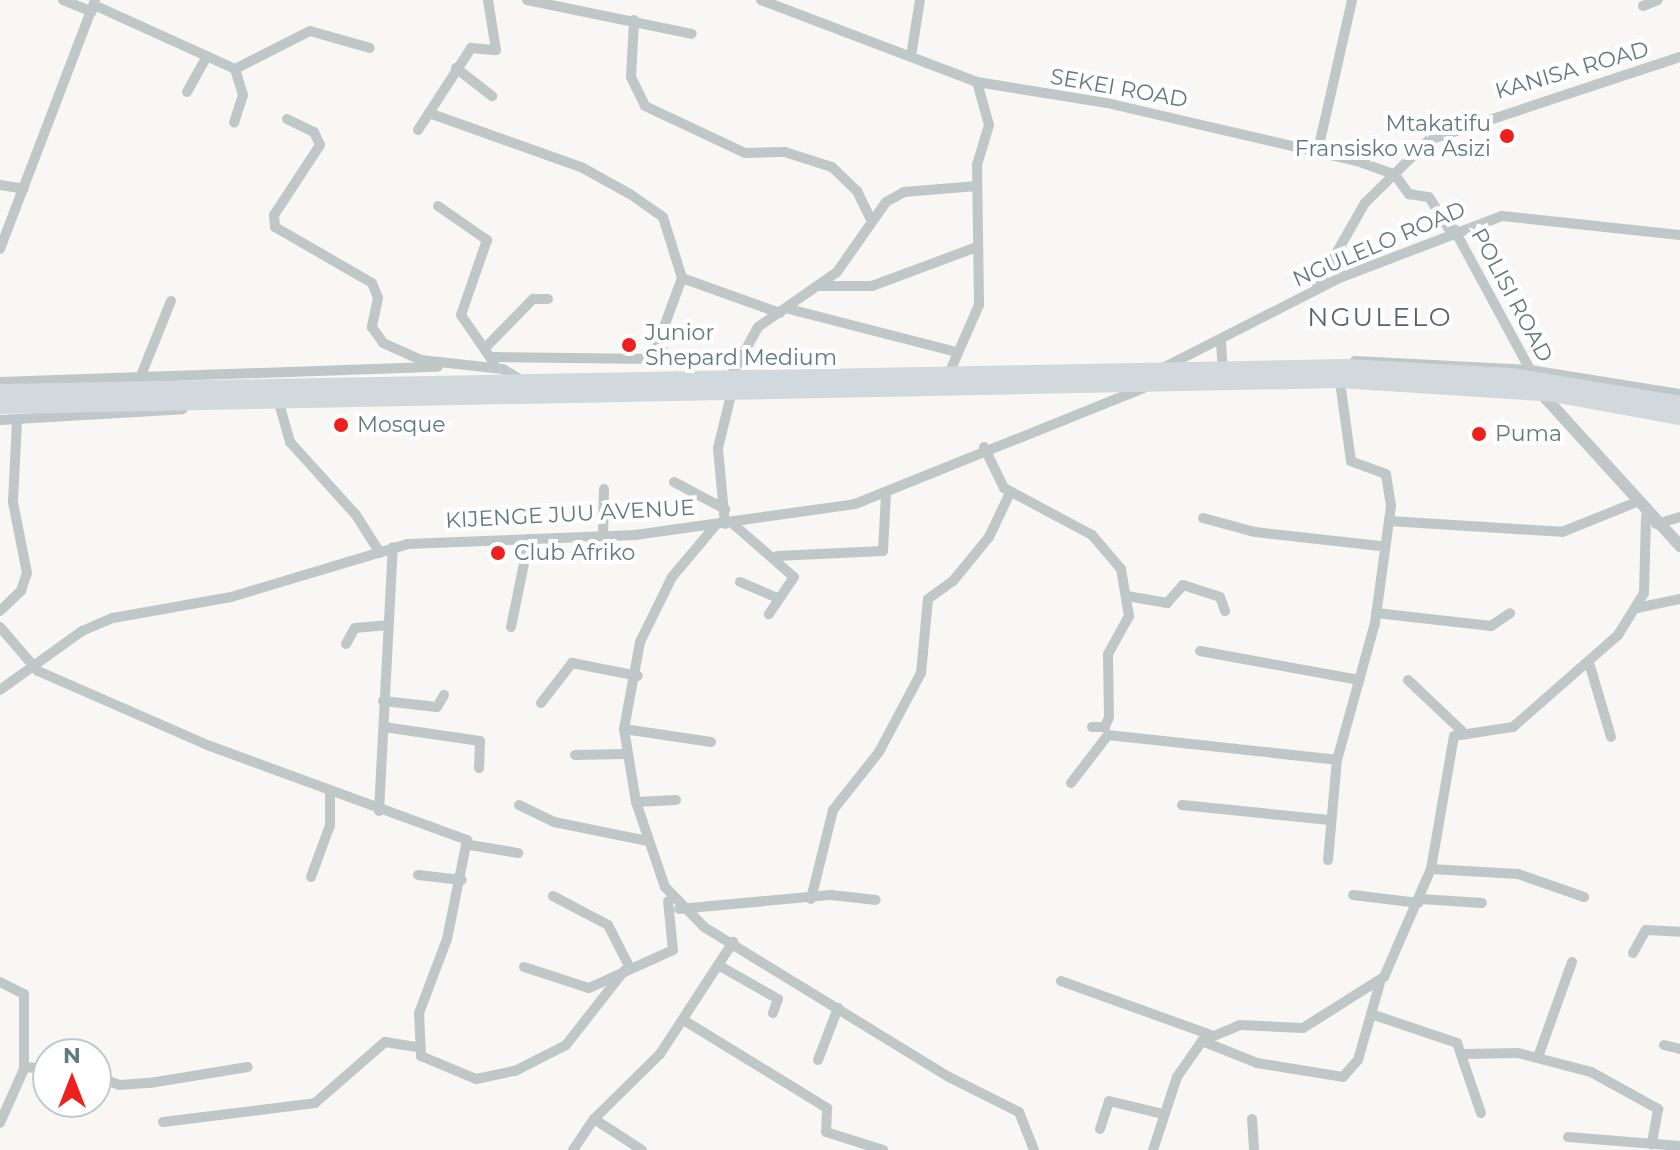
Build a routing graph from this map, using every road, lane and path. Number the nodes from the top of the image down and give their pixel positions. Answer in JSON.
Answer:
{"nodes":[{"id":1,"x":63,"y":0,"type":"edge"},
{"id":2,"x":488,"y":0,"type":"edge"},
{"id":3,"x":527,"y":0,"type":"edge"},
{"id":4,"x":761,"y":0,"type":"edge"},
{"id":5,"x":920,"y":0,"type":"edge"},
{"id":6,"x":1352,"y":0,"type":"edge"},
{"id":7,"x":1658,"y":0,"type":"edge"},
{"id":8,"x":94,"y":6,"type":"edge"},
{"id":9,"x":1643,"y":6,"type":"dead end"},
{"id":10,"x":634,"y":20,"type":"junction"},
{"id":11,"x":692,"y":34,"type":"dead end"},
{"id":12,"x":370,"y":48,"type":"dead end"},
{"id":13,"x":207,"y":56,"type":"junction"},
{"id":14,"x":911,"y":56,"type":"junction"},
{"id":15,"x":1680,"y":57,"type":"edge"},
{"id":16,"x":456,"y":68,"type":"junction"},
{"id":17,"x":235,"y":69,"type":"junction"},
{"id":18,"x":977,"y":82,"type":"junction"},
{"id":19,"x":187,"y":92,"type":"dead end"},
{"id":20,"x":492,"y":96,"type":"dead end"},
{"id":21,"x":429,"y":113,"type":"junction"},
{"id":22,"x":287,"y":119,"type":"dead end"},
{"id":23,"x":234,"y":123,"type":"dead end"},
{"id":24,"x":418,"y":130,"type":"dead end"},
{"id":25,"x":1318,"y":150,"type":"junction"},
{"id":26,"x":1389,"y":173,"type":"junction"},
{"id":27,"x":0,"y":185,"type":"edge"},
{"id":28,"x":977,"y":186,"type":"junction"},
{"id":29,"x":24,"y":189,"type":"junction"},
{"id":30,"x":438,"y":206,"type":"dead end"},
{"id":31,"x":870,"y":218,"type":"junction"},
{"id":32,"x":1452,"y":230,"type":"junction"},
{"id":33,"x":1680,"y":235,"type":"edge"},
{"id":34,"x":977,"y":247,"type":"junction"},
{"id":35,"x":0,"y":249,"type":"edge"},
{"id":36,"x":682,"y":278,"type":"junction"},
{"id":37,"x":819,"y":286,"type":"junction"},
{"id":38,"x":1316,"y":289,"type":"junction"},
{"id":39,"x":548,"y":299,"type":"dead end"},
{"id":40,"x":171,"y":301,"type":"dead end"},
{"id":41,"x":784,"y":311,"type":"junction"},
{"id":42,"x":1221,"y":343,"type":"junction"},
{"id":43,"x":487,"y":346,"type":"junction"},
{"id":44,"x":953,"y":351,"type":"junction"},
{"id":45,"x":669,"y":359,"type":"junction"},
{"id":46,"x":494,"y":362,"type":"junction"},
{"id":47,"x":465,"y":366,"type":"junction"},
{"id":48,"x":735,"y":367,"type":"junction"},
{"id":49,"x":948,"y":369,"type":"junction"},
{"id":50,"x":1223,"y":369,"type":"junction"},
{"id":51,"x":999,"y":370,"type":"junction"},
{"id":52,"x":140,"y":378,"type":"junction"},
{"id":53,"x":1152,"y":379,"type":"junction"},
{"id":54,"x":521,"y":380,"type":"junction"},
{"id":55,"x":1536,"y":381,"type":"junction"},
{"id":56,"x":0,"y":382,"type":"edge"},
{"id":57,"x":997,"y":389,"type":"junction"},
{"id":58,"x":1341,"y":389,"type":"dead end"},
{"id":59,"x":943,"y":390,"type":"junction"},
{"id":60,"x":0,"y":392,"type":"edge"},
{"id":61,"x":1680,"y":394,"type":"edge"},
{"id":62,"x":731,"y":395,"type":"junction"},
{"id":63,"x":279,"y":403,"type":"junction"},
{"id":64,"x":208,"y":404,"type":"junction"},
{"id":65,"x":1680,"y":404,"type":"edge"},
{"id":66,"x":0,"y":406,"type":"edge"},
{"id":67,"x":1680,"y":417,"type":"edge"},
{"id":68,"x":0,"y":420,"type":"edge"},
{"id":69,"x":17,"y":420,"type":"junction"},
{"id":70,"x":984,"y":447,"type":"junction"},
{"id":71,"x":674,"y":482,"type":"dead end"},
{"id":72,"x":604,"y":489,"type":"dead end"},
{"id":73,"x":1010,"y":493,"type":"junction"},
{"id":74,"x":886,"y":494,"type":"junction"},
{"id":75,"x":1634,"y":503,"type":"junction"},
{"id":76,"x":725,"y":509,"type":"junction"},
{"id":77,"x":1680,"y":517,"type":"edge"},
{"id":78,"x":1203,"y":518,"type":"dead end"},
{"id":79,"x":1651,"y":520,"type":"junction"},
{"id":80,"x":1389,"y":521,"type":"junction"},
{"id":81,"x":724,"y":524,"type":"junction"},
{"id":82,"x":603,"y":536,"type":"junction"},
{"id":83,"x":529,"y":539,"type":"junction"},
{"id":84,"x":1380,"y":546,"type":"junction"},
{"id":85,"x":1680,"y":546,"type":"edge"},
{"id":86,"x":393,"y":547,"type":"junction"},
{"id":87,"x":380,"y":553,"type":"junction"},
{"id":88,"x":777,"y":556,"type":"junction"},
{"id":89,"x":740,"y":582,"type":"dead end"},
{"id":90,"x":1127,"y":596,"type":"junction"},
{"id":91,"x":776,"y":597,"type":"junction"},
{"id":92,"x":1680,"y":599,"type":"edge"},
{"id":93,"x":1637,"y":608,"type":"junction"},
{"id":94,"x":0,"y":611,"type":"edge"},
{"id":95,"x":1225,"y":611,"type":"dead end"},
{"id":96,"x":1376,"y":613,"type":"junction"},
{"id":97,"x":1510,"y":613,"type":"dead end"},
{"id":98,"x":769,"y":614,"type":"dead end"},
{"id":99,"x":388,"y":625,"type":"junction"},
{"id":100,"x":0,"y":627,"type":"edge"},
{"id":101,"x":511,"y":627,"type":"dead end"},
{"id":102,"x":346,"y":644,"type":"dead end"},
{"id":103,"x":1200,"y":651,"type":"dead end"},
{"id":104,"x":31,"y":666,"type":"junction"},
{"id":105,"x":1590,"y":666,"type":"junction"},
{"id":106,"x":638,"y":676,"type":"junction"},
{"id":107,"x":1359,"y":680,"type":"junction"},
{"id":108,"x":1408,"y":680,"type":"dead end"},
{"id":109,"x":0,"y":690,"type":"edge"},
{"id":110,"x":444,"y":695,"type":"dead end"},
{"id":111,"x":383,"y":701,"type":"junction"},
{"id":112,"x":541,"y":703,"type":"dead end"},
{"id":113,"x":384,"y":727,"type":"junction"},
{"id":114,"x":1092,"y":727,"type":"dead end"},
{"id":115,"x":624,"y":729,"type":"junction"},
{"id":116,"x":1462,"y":731,"type":"junction"},
{"id":117,"x":1611,"y":737,"type":"dead end"},
{"id":118,"x":711,"y":742,"type":"dead end"},
{"id":119,"x":625,"y":754,"type":"junction"},
{"id":120,"x":575,"y":755,"type":"dead end"},
{"id":121,"x":1337,"y":760,"type":"junction"},
{"id":122,"x":479,"y":768,"type":"dead end"},
{"id":123,"x":1071,"y":783,"type":"dead end"},
{"id":124,"x":330,"y":791,"type":"junction"},
{"id":125,"x":676,"y":800,"type":"dead end"},
{"id":126,"x":636,"y":802,"type":"junction"},
{"id":127,"x":519,"y":805,"type":"dead end"},
{"id":128,"x":1182,"y":805,"type":"dead end"},
{"id":129,"x":379,"y":811,"type":"junction"},
{"id":130,"x":1329,"y":820,"type":"junction"},
{"id":131,"x":647,"y":841,"type":"junction"},
{"id":132,"x":470,"y":845,"type":"junction"},
{"id":133,"x":518,"y":853,"type":"dead end"},
{"id":134,"x":1328,"y":860,"type":"dead end"},
{"id":135,"x":1431,"y":869,"type":"junction"},
{"id":136,"x":418,"y":875,"type":"dead end"},
{"id":137,"x":311,"y":877,"type":"dead end"},
{"id":138,"x":462,"y":880,"type":"junction"},
{"id":139,"x":665,"y":887,"type":"junction"},
{"id":140,"x":1353,"y":895,"type":"dead end"},
{"id":141,"x":553,"y":896,"type":"dead end"},
{"id":142,"x":1584,"y":897,"type":"dead end"},
{"id":143,"x":811,"y":899,"type":"junction"},
{"id":144,"x":876,"y":900,"type":"dead end"},
{"id":145,"x":1420,"y":901,"type":"junction"},
{"id":146,"x":1482,"y":903,"type":"dead end"},
{"id":147,"x":679,"y":909,"type":"junction"},
{"id":148,"x":1680,"y":932,"type":"edge"},
{"id":149,"x":733,"y":942,"type":"junction"},
{"id":150,"x":1633,"y":953,"type":"dead end"},
{"id":151,"x":1572,"y":962,"type":"dead end"},
{"id":152,"x":718,"y":965,"type":"junction"},
{"id":153,"x":524,"y":967,"type":"dead end"},
{"id":154,"x":627,"y":970,"type":"junction"},
{"id":155,"x":1061,"y":981,"type":"dead end"},
{"id":156,"x":0,"y":982,"type":"edge"},
{"id":157,"x":1380,"y":982,"type":"junction"},
{"id":158,"x":838,"y":1008,"type":"junction"},
{"id":159,"x":773,"y":1013,"type":"dead end"},
{"id":160,"x":1371,"y":1014,"type":"junction"},
{"id":161,"x":685,"y":1021,"type":"junction"},
{"id":162,"x":1206,"y":1038,"type":"junction"},
{"id":163,"x":1664,"y":1045,"type":"dead end"},
{"id":164,"x":416,"y":1047,"type":"junction"},
{"id":165,"x":1680,"y":1049,"type":"edge"},
{"id":166,"x":1464,"y":1054,"type":"junction"},
{"id":167,"x":1538,"y":1057,"type":"junction"},
{"id":168,"x":818,"y":1060,"type":"dead end"},
{"id":169,"x":24,"y":1067,"type":"junction"},
{"id":170,"x":248,"y":1067,"type":"dead end"},
{"id":171,"x":32,"y":1068,"type":"edge"},
{"id":172,"x":112,"y":1082,"type":"edge"},
{"id":173,"x":1481,"y":1113,"type":"dead end"},
{"id":174,"x":1163,"y":1114,"type":"junction"},
{"id":175,"x":594,"y":1119,"type":"junction"},
{"id":176,"x":1252,"y":1119,"type":"dead end"},
{"id":177,"x":163,"y":1122,"type":"dead end"},
{"id":178,"x":0,"y":1123,"type":"edge"},
{"id":179,"x":1100,"y":1129,"type":"dead end"},
{"id":180,"x":1568,"y":1137,"type":"dead end"},
{"id":181,"x":1652,"y":1144,"type":"junction"},
{"id":182,"x":1680,"y":1146,"type":"edge"},
{"id":183,"x":573,"y":1150,"type":"edge"},
{"id":184,"x":642,"y":1150,"type":"edge"},
{"id":185,"x":883,"y":1150,"type":"edge"},
{"id":186,"x":1034,"y":1150,"type":"edge"},
{"id":187,"x":1153,"y":1150,"type":"edge"},
{"id":188,"x":1254,"y":1150,"type":"edge"}],
"edges":[{"from":1,"to":8,"type":"street"},
{"from":2,"to":16,"type":"street"},
{"from":3,"to":10,"type":"street"},
{"from":4,"to":14,"type":"street","name":"SEKEI ROAD"},
{"from":5,"to":14,"type":"street"},
{"from":6,"to":25,"type":"street"},
{"from":7,"to":9,"type":"street"},
{"from":8,"to":13,"type":"street"},
{"from":8,"to":29,"type":"street"},
{"from":10,"to":11,"type":"street"},
{"from":10,"to":31,"type":"street"},
{"from":12,"to":17,"type":"street"},
{"from":13,"to":17,"type":"street"},
{"from":13,"to":19,"type":"street"},
{"from":14,"to":18,"type":"street","name":"SEKEI ROAD"},
{"from":15,"to":26,"type":"street","name":"KANISA ROAD"},
{"from":16,"to":20,"type":"street"},
{"from":16,"to":21,"type":"street"},
{"from":17,"to":23,"type":"street"},
{"from":18,"to":25,"type":"street","name":"SEKEI ROAD"},
{"from":18,"to":28,"type":"street"},
{"from":21,"to":24,"type":"street"},
{"from":21,"to":36,"type":"street"},
{"from":22,"to":47,"type":"street"},
{"from":25,"to":26,"type":"street","name":"SEKEI ROAD"},
{"from":26,"to":32,"type":"street","name":"SEKEI ROAD"},
{"from":26,"to":38,"type":"street","name":"KANISA ROAD"},
{"from":27,"to":29,"type":"street"},
{"from":28,"to":31,"type":"street"},
{"from":28,"to":34,"type":"street"},
{"from":29,"to":35,"type":"street"},
{"from":30,"to":43,"type":"street"},
{"from":31,"to":37,"type":"street"},
{"from":32,"to":33,"type":"street","name":"NGULELO ROAD"},
{"from":32,"to":38,"type":"street","name":"NGULELO ROAD"},
{"from":32,"to":55,"type":"street","name":"POLISI ROAD"},
{"from":34,"to":37,"type":"street"},
{"from":34,"to":44,"type":"street"},
{"from":36,"to":41,"type":"street"},
{"from":36,"to":45,"type":"street"},
{"from":37,"to":41,"type":"street"},
{"from":38,"to":42,"type":"street","name":"NGULELO ROAD"},
{"from":39,"to":43,"type":"street"},
{"from":40,"to":52,"type":"street"},
{"from":41,"to":44,"type":"street"},
{"from":41,"to":48,"type":"street"},
{"from":42,"to":50,"type":"street"},
{"from":42,"to":53,"type":"street","name":"NGULELO ROAD"},
{"from":43,"to":46,"type":"street"},
{"from":44,"to":49,"type":"street"},
{"from":45,"to":46,"type":"street"},
{"from":45,"to":48,"type":"street"},
{"from":46,"to":47,"type":"street"},
{"from":46,"to":54,"type":"street"},
{"from":47,"to":52,"type":"street"},
{"from":48,"to":49,"type":"highway"},
{"from":48,"to":54,"type":"highway"},
{"from":49,"to":51,"type":"highway"},
{"from":49,"to":59,"type":"highway"},
{"from":50,"to":53,"type":"highway"},
{"from":50,"to":55,"type":"highway"},
{"from":51,"to":53,"type":"highway"},
{"from":51,"to":57,"type":"highway"},
{"from":52,"to":56,"type":"street"},
{"from":53,"to":55,"type":"highway"},
{"from":53,"to":57,"type":"highway"},
{"from":53,"to":70,"type":"street","name":"KIJENGE JUU AVENUE"},
{"from":54,"to":60,"type":"highway"},
{"from":55,"to":61,"type":"street"},
{"from":55,"to":65,"type":"highway"},
{"from":55,"to":67,"type":"highway"},
{"from":55,"to":75,"type":"street"},
{"from":57,"to":59,"type":"highway"},
{"from":58,"to":80,"type":"street"},
{"from":59,"to":62,"type":"highway"},
{"from":62,"to":63,"type":"highway"},
{"from":62,"to":76,"type":"street"},
{"from":63,"to":64,"type":"highway"},
{"from":63,"to":87,"type":"street"},
{"from":64,"to":66,"type":"highway"},
{"from":64,"to":69,"type":"street"},
{"from":68,"to":69,"type":"street"},
{"from":69,"to":94,"type":"street"},
{"from":70,"to":73,"type":"street"},
{"from":70,"to":74,"type":"street","name":"KIJENGE JUU AVENUE"},
{"from":71,"to":76,"type":"street"},
{"from":72,"to":82,"type":"street"},
{"from":73,"to":90,"type":"street"},
{"from":73,"to":143,"type":"street"},
{"from":74,"to":81,"type":"street","name":"KIJENGE JUU AVENUE"},
{"from":74,"to":88,"type":"street"},
{"from":75,"to":79,"type":"street"},
{"from":75,"to":80,"type":"street"},
{"from":76,"to":81,"type":"street"},
{"from":77,"to":79,"type":"street"},
{"from":78,"to":84,"type":"street"},
{"from":79,"to":85,"type":"street"},
{"from":79,"to":93,"type":"street"},
{"from":80,"to":84,"type":"street"},
{"from":81,"to":82,"type":"street","name":"KIJENGE JUU AVENUE"},
{"from":81,"to":88,"type":"street"},
{"from":81,"to":106,"type":"street"},
{"from":82,"to":83,"type":"street","name":"KIJENGE JUU AVENUE"},
{"from":83,"to":86,"type":"street","name":"KIJENGE JUU AVENUE"},
{"from":83,"to":101,"type":"street"},
{"from":84,"to":96,"type":"street"},
{"from":86,"to":87,"type":"street","name":"KIJENGE JUU AVENUE"},
{"from":86,"to":99,"type":"street"},
{"from":87,"to":104,"type":"street","name":"KIJENGE JUU AVENUE"},
{"from":88,"to":91,"type":"street"},
{"from":89,"to":91,"type":"street"},
{"from":90,"to":95,"type":"street"},
{"from":90,"to":114,"type":"street"},
{"from":91,"to":98,"type":"street"},
{"from":92,"to":93,"type":"street"},
{"from":93,"to":105,"type":"street"},
{"from":96,"to":97,"type":"street"},
{"from":96,"to":107,"type":"street"},
{"from":99,"to":102,"type":"street"},
{"from":99,"to":111,"type":"street"},
{"from":100,"to":104,"type":"street"},
{"from":103,"to":107,"type":"street"},
{"from":104,"to":109,"type":"street","name":"KIJENGE JUU AVENUE"},
{"from":104,"to":124,"type":"street"},
{"from":105,"to":116,"type":"street"},
{"from":105,"to":117,"type":"street"},
{"from":106,"to":112,"type":"street"},
{"from":106,"to":115,"type":"street"},
{"from":107,"to":121,"type":"street"},
{"from":108,"to":116,"type":"street"},
{"from":110,"to":111,"type":"street"},
{"from":111,"to":113,"type":"street"},
{"from":113,"to":122,"type":"street"},
{"from":113,"to":129,"type":"street"},
{"from":115,"to":118,"type":"street"},
{"from":115,"to":119,"type":"street"},
{"from":116,"to":135,"type":"street"},
{"from":119,"to":120,"type":"street"},
{"from":119,"to":126,"type":"street"},
{"from":121,"to":123,"type":"street"},
{"from":121,"to":130,"type":"street"},
{"from":124,"to":129,"type":"street"},
{"from":124,"to":137,"type":"street"},
{"from":125,"to":126,"type":"street"},
{"from":126,"to":131,"type":"street"},
{"from":127,"to":131,"type":"street"},
{"from":128,"to":130,"type":"street"},
{"from":129,"to":132,"type":"street"},
{"from":130,"to":134,"type":"street"},
{"from":131,"to":139,"type":"street"},
{"from":132,"to":133,"type":"street"},
{"from":132,"to":138,"type":"street"},
{"from":135,"to":142,"type":"street"},
{"from":135,"to":145,"type":"street"},
{"from":136,"to":138,"type":"street"},
{"from":138,"to":164,"type":"street"},
{"from":139,"to":147,"type":"street"},
{"from":139,"to":154,"type":"street"},
{"from":140,"to":145,"type":"street"},
{"from":141,"to":154,"type":"street"},
{"from":143,"to":144,"type":"street"},
{"from":143,"to":147,"type":"street"},
{"from":145,"to":146,"type":"street"},
{"from":145,"to":157,"type":"street"},
{"from":147,"to":149,"type":"street"},
{"from":148,"to":150,"type":"street"},
{"from":149,"to":152,"type":"street"},
{"from":149,"to":158,"type":"street"},
{"from":151,"to":167,"type":"street"},
{"from":152,"to":159,"type":"street"},
{"from":152,"to":161,"type":"street"},
{"from":153,"to":154,"type":"street"},
{"from":154,"to":164,"type":"street"},
{"from":155,"to":162,"type":"street"},
{"from":156,"to":169,"type":"street"},
{"from":157,"to":160,"type":"street"},
{"from":157,"to":162,"type":"street"},
{"from":158,"to":168,"type":"street"},
{"from":158,"to":186,"type":"street"},
{"from":160,"to":162,"type":"street"},
{"from":160,"to":166,"type":"street"},
{"from":161,"to":175,"type":"street"},
{"from":161,"to":185,"type":"street"},
{"from":162,"to":174,"type":"street"},
{"from":163,"to":165,"type":"street"},
{"from":164,"to":177,"type":"street"},
{"from":166,"to":167,"type":"street"},
{"from":166,"to":173,"type":"street"},
{"from":167,"to":181,"type":"street"},
{"from":169,"to":171,"type":"street"},
{"from":169,"to":178,"type":"street"},
{"from":170,"to":172,"type":"street"},
{"from":174,"to":179,"type":"street"},
{"from":174,"to":187,"type":"street"},
{"from":175,"to":183,"type":"street"},
{"from":175,"to":184,"type":"street"},
{"from":176,"to":188,"type":"street"},
{"from":180,"to":181,"type":"street"},
{"from":181,"to":182,"type":"street"}]}
